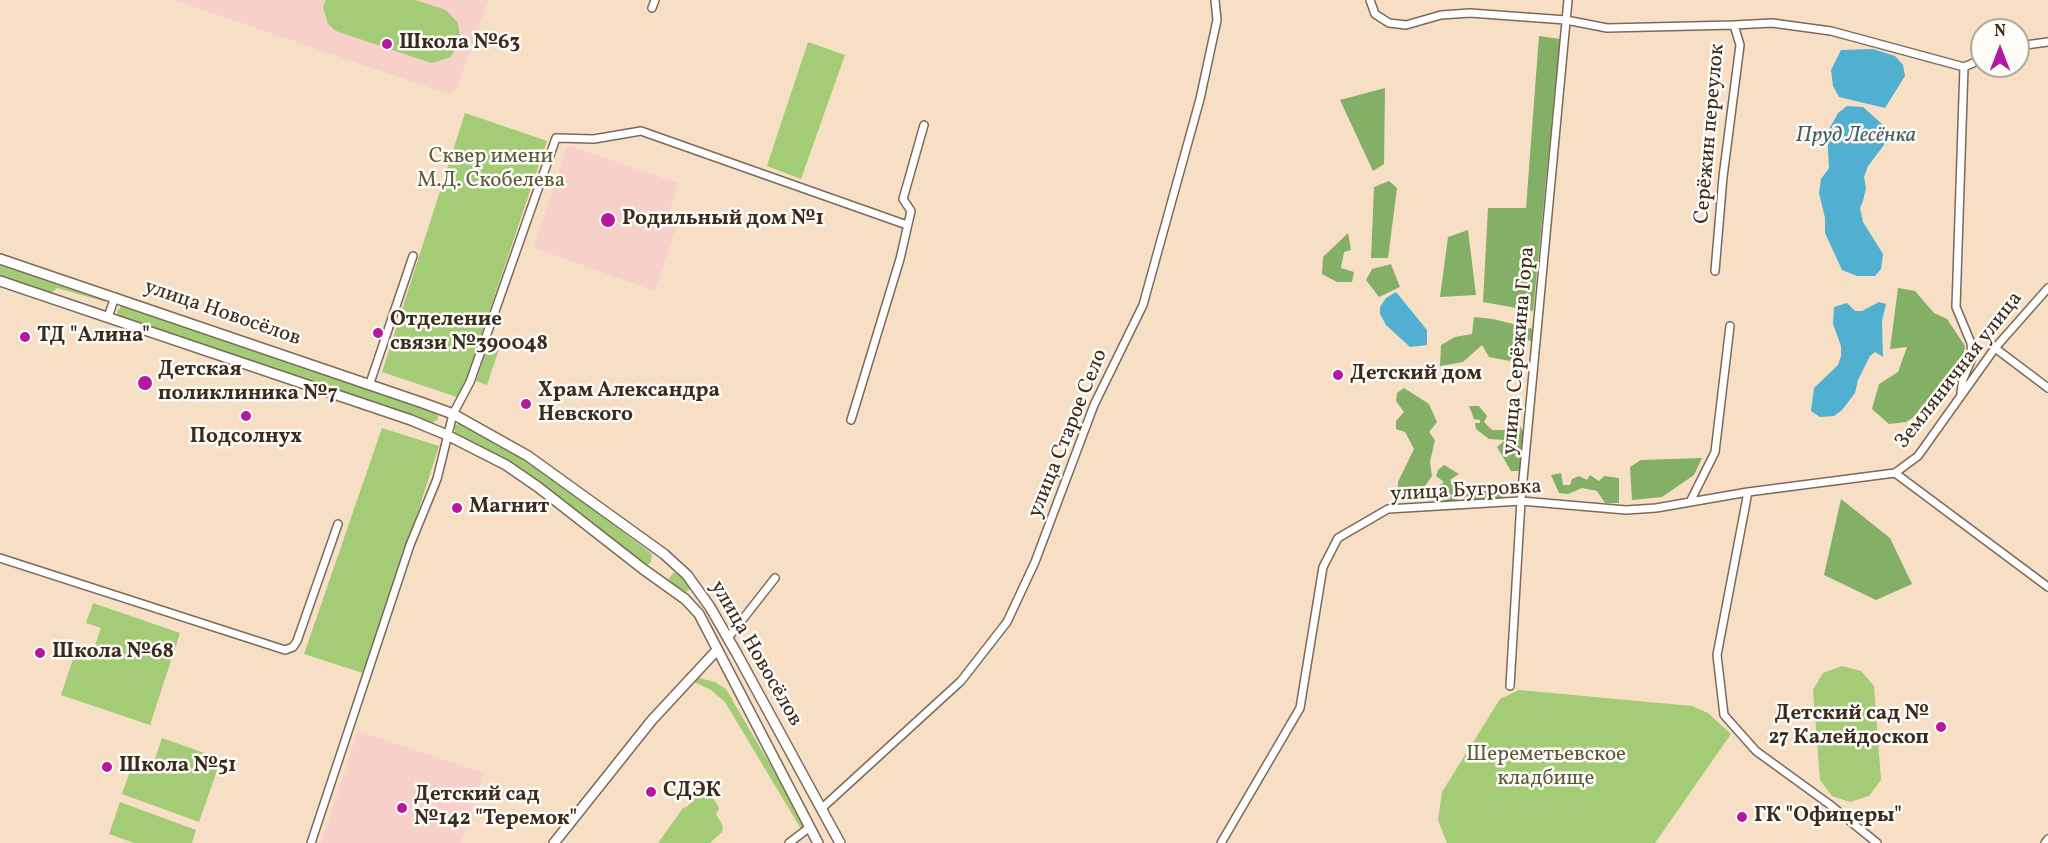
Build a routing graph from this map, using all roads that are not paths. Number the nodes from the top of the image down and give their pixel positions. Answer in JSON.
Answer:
{"nodes":[{"id":1,"x":655,"y":0,"type":"edge"},
{"id":2,"x":1215,"y":0,"type":"edge"},
{"id":3,"x":1370,"y":0,"type":"edge"},
{"id":4,"x":1568,"y":0,"type":"edge"},
{"id":5,"x":652,"y":8,"type":"dead end"},
{"id":6,"x":1566,"y":20,"type":"junction"},
{"id":7,"x":1734,"y":25,"type":"junction"},
{"id":8,"x":2048,"y":42,"type":"edge"},
{"id":9,"x":2030,"y":44,"type":"edge"},
{"id":10,"x":1970,"y":64,"type":"edge"},
{"id":11,"x":1964,"y":67,"type":"junction"},
{"id":12,"x":924,"y":125,"type":"dead end"},
{"id":13,"x":908,"y":225,"type":"junction"},
{"id":14,"x":413,"y":256,"type":"dead end"},
{"id":15,"x":0,"y":260,"type":"edge"},
{"id":16,"x":1714,"y":271,"type":"dead end"},
{"id":17,"x":0,"y":281,"type":"edge"},
{"id":18,"x":2048,"y":288,"type":"edge"},
{"id":19,"x":115,"y":297,"type":"junction"},
{"id":20,"x":108,"y":317,"type":"junction"},
{"id":21,"x":1730,"y":326,"type":"dead end"},
{"id":22,"x":1995,"y":348,"type":"junction"},
{"id":23,"x":370,"y":383,"type":"junction"},
{"id":24,"x":2048,"y":388,"type":"edge"},
{"id":25,"x":1961,"y":393,"type":"junction"},
{"id":26,"x":453,"y":414,"type":"junction"},
{"id":27,"x":851,"y":420,"type":"dead end"},
{"id":28,"x":447,"y":435,"type":"junction"},
{"id":29,"x":1895,"y":473,"type":"junction"},
{"id":30,"x":1748,"y":492,"type":"junction"},
{"id":31,"x":1521,"y":501,"type":"junction"},
{"id":32,"x":1690,"y":502,"type":"junction"},
{"id":33,"x":338,"y":524,"type":"dead end"},
{"id":34,"x":0,"y":558,"type":"edge"},
{"id":35,"x":775,"y":578,"type":"dead end"},
{"id":36,"x":2048,"y":587,"type":"edge"},
{"id":37,"x":728,"y":638,"type":"junction"},
{"id":38,"x":717,"y":650,"type":"junction"},
{"id":39,"x":1510,"y":686,"type":"dead end"},
{"id":40,"x":821,"y":809,"type":"junction"},
{"id":41,"x":810,"y":827,"type":"junction"},
{"id":42,"x":2048,"y":839,"type":"edge"},
{"id":43,"x":1874,"y":842,"type":"edge"},
{"id":44,"x":311,"y":843,"type":"edge"},
{"id":45,"x":554,"y":843,"type":"edge"},
{"id":46,"x":789,"y":843,"type":"edge"},
{"id":47,"x":819,"y":843,"type":"edge"},
{"id":48,"x":840,"y":843,"type":"edge"},
{"id":49,"x":1221,"y":843,"type":"edge"},
{"id":50,"x":2045,"y":843,"type":"edge"}],
"edges":[{"from":1,"to":5,"type":"street"},
{"from":2,"to":40,"type":"street","name":"улица Старое Село"},
{"from":3,"to":6,"type":"street"},
{"from":4,"to":6,"type":"street","name":"улица Серёжина Гора"},
{"from":6,"to":7,"type":"street","name":"Серёжин переулок"},
{"from":6,"to":31,"type":"street","name":"улица Серёжина Гора"},
{"from":7,"to":11,"type":"street"},
{"from":7,"to":16,"type":"street","name":"Серёжин переулок"},
{"from":8,"to":9,"type":"street"},
{"from":10,"to":11,"type":"street"},
{"from":11,"to":25,"type":"street"},
{"from":12,"to":13,"type":"street"},
{"from":13,"to":26,"type":"street"},
{"from":13,"to":27,"type":"street"},
{"from":14,"to":23,"type":"street"},
{"from":15,"to":19,"type":"main road","name":"улица Новосёлов"},
{"from":17,"to":20,"type":"main road","name":"улица Новосёлов"},
{"from":18,"to":22,"type":"street","name":"Земляничная улица"},
{"from":19,"to":20,"type":"street","name":"улица Новосёлов"},
{"from":19,"to":23,"type":"main road","name":"улица Новосёлов"},
{"from":20,"to":28,"type":"main road","name":"улица Новосёлов"},
{"from":21,"to":32,"type":"street"},
{"from":22,"to":24,"type":"street"},
{"from":22,"to":25,"type":"street","name":"Земляничная улица"},
{"from":23,"to":26,"type":"main road","name":"улица Новосёлов"},
{"from":25,"to":29,"type":"street","name":"Земляничная улица"},
{"from":26,"to":28,"type":"street"},
{"from":26,"to":37,"type":"main road","name":"улица Новосёлов"},
{"from":28,"to":38,"type":"main road","name":"улица Новосёлов"},
{"from":28,"to":44,"type":"street"},
{"from":29,"to":30,"type":"street","name":"улица Бугровка"},
{"from":29,"to":36,"type":"street"},
{"from":30,"to":32,"type":"street","name":"улица Бугровка"},
{"from":30,"to":43,"type":"street"},
{"from":31,"to":32,"type":"street","name":"улица Бугровка"},
{"from":31,"to":39,"type":"street","name":"улица Серёжина Гора"},
{"from":31,"to":49,"type":"street","name":"улица Бугровка"},
{"from":33,"to":34,"type":"street"},
{"from":35,"to":37,"type":"street"},
{"from":37,"to":40,"type":"main road","name":"улица Новосёлов"},
{"from":38,"to":41,"type":"main road","name":"улица Новосёлов"},
{"from":38,"to":45,"type":"main road"},
{"from":40,"to":48,"type":"main road","name":"улица Новосёлов"},
{"from":41,"to":46,"type":"street"},
{"from":41,"to":47,"type":"main road","name":"улица Новосёлов"},
{"from":42,"to":50,"type":"street"}]}
